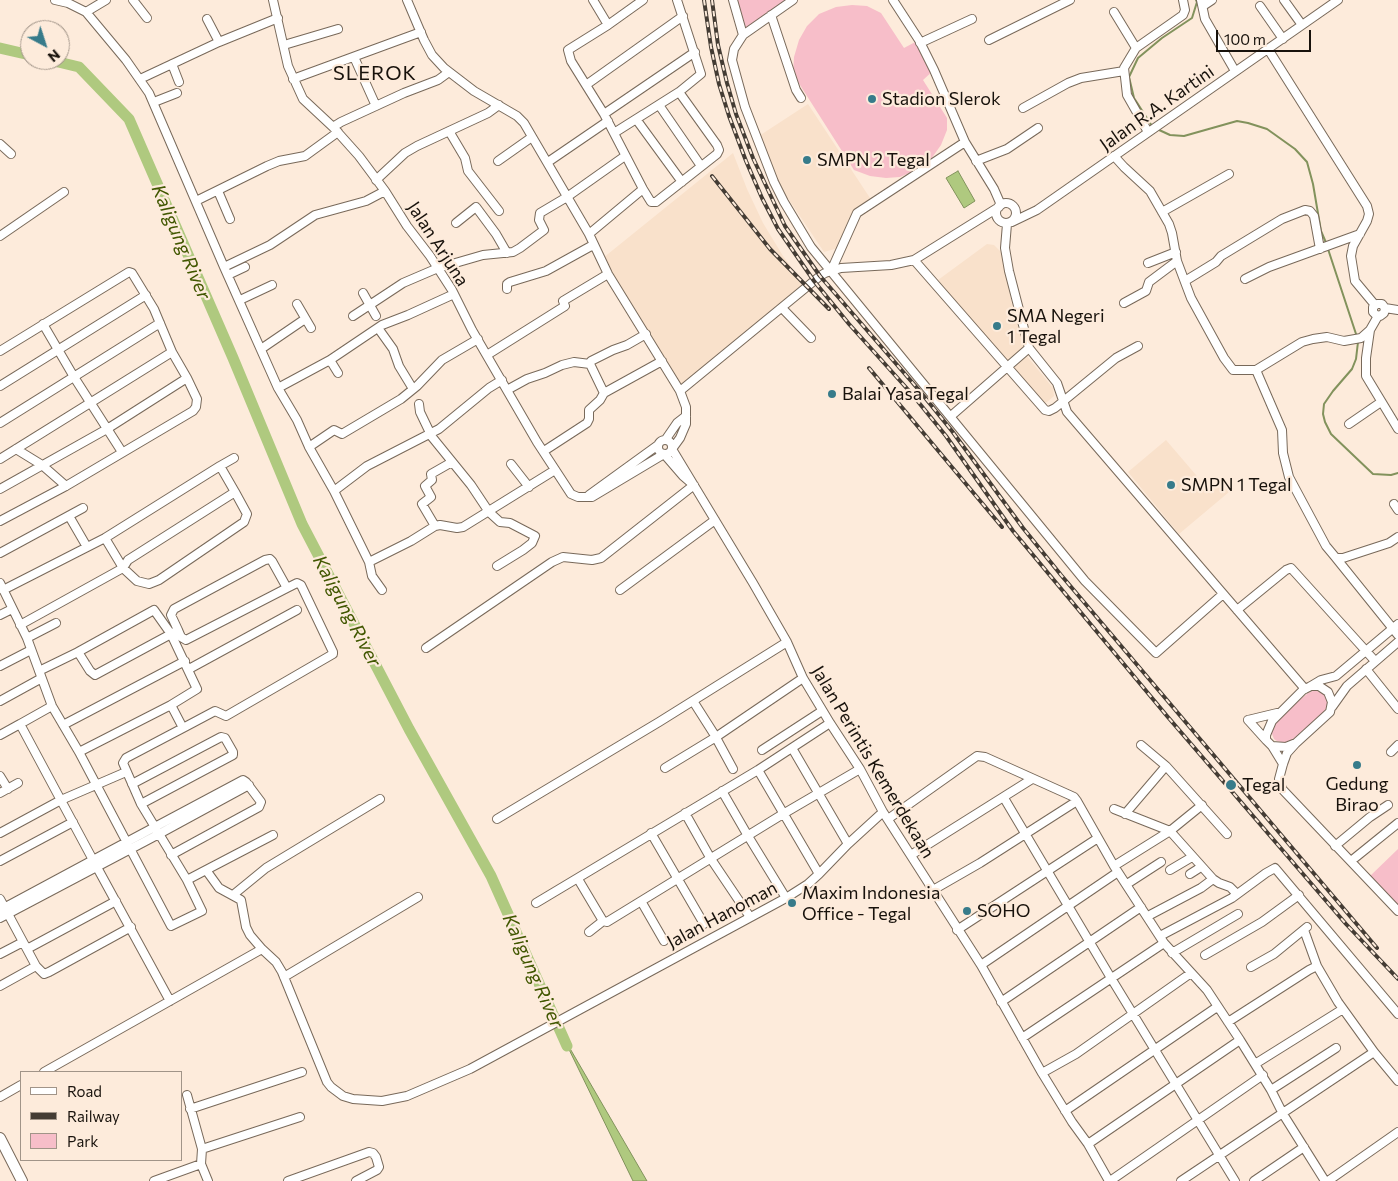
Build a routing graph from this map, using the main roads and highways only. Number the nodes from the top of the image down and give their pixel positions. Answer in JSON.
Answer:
{"nodes":[{"id":1,"x":0,"y":1138,"type":"edge"},
{"id":2,"x":20,"y":1180,"type":"edge"}],
"edges":[{"from":1,"to":2,"type":"main road"}]}
